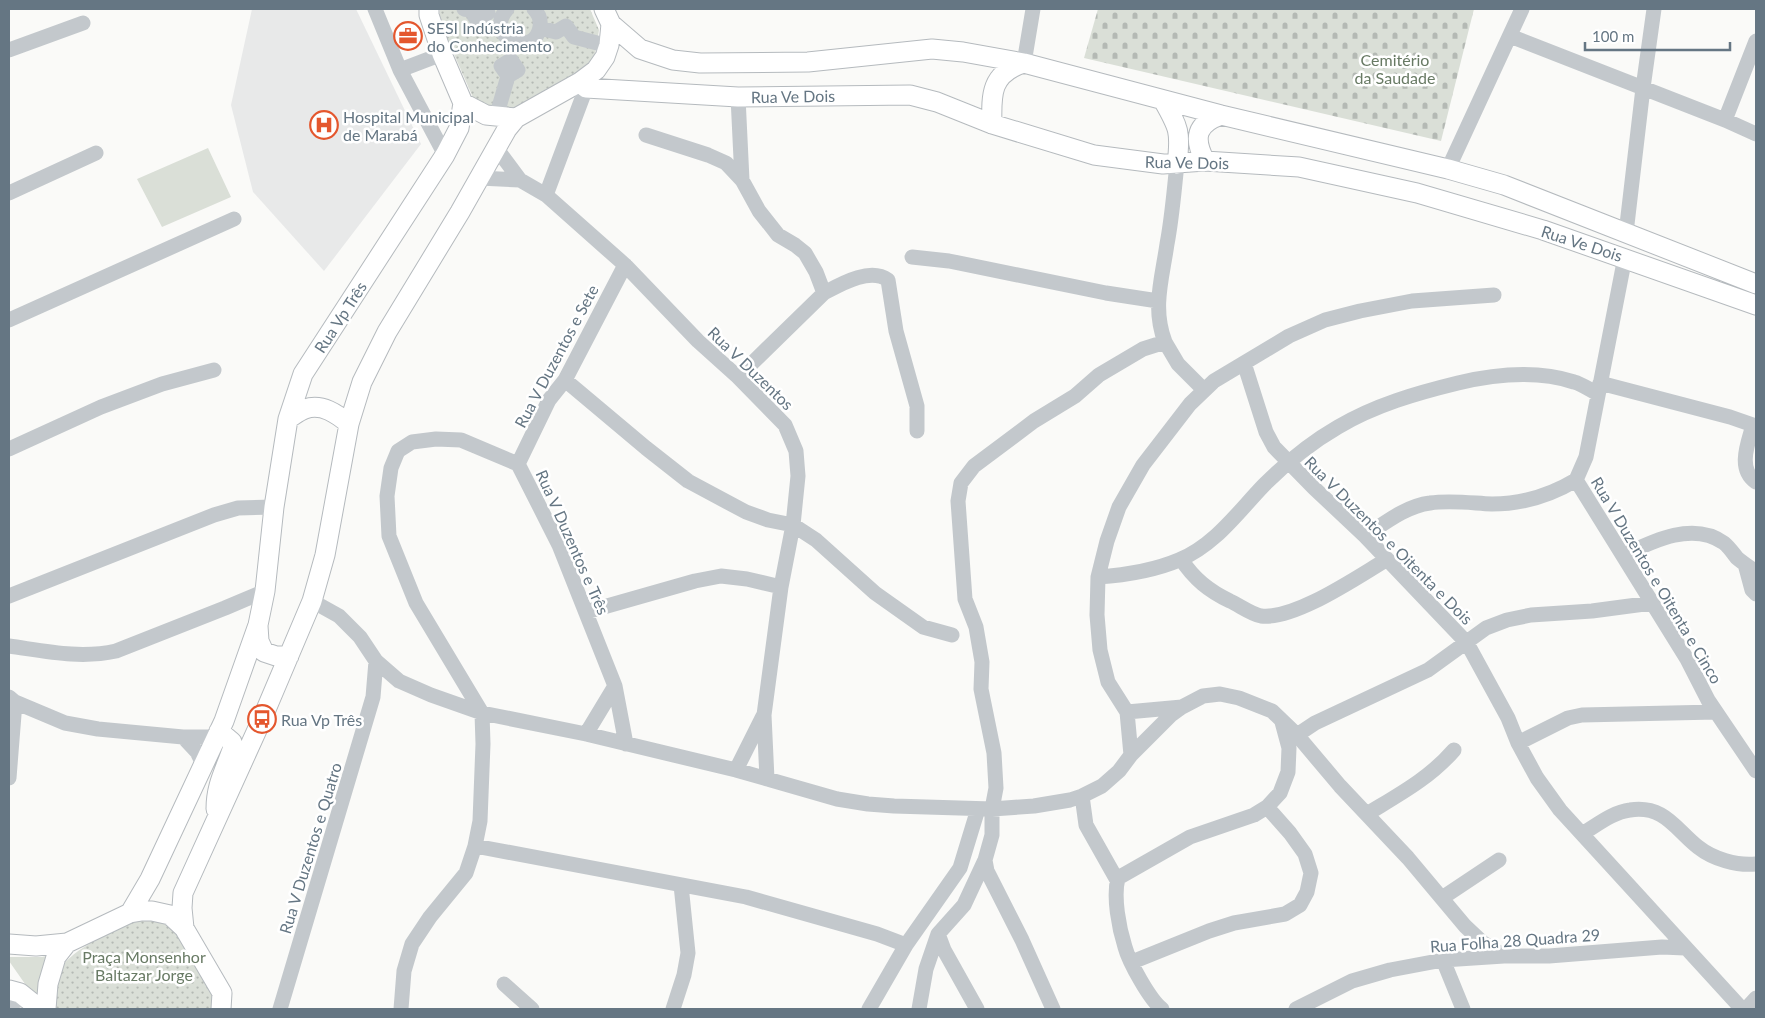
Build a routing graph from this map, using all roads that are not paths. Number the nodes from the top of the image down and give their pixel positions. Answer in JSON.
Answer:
{"nodes":[{"id":1,"x":375,"y":9,"type":"edge"},
{"id":2,"x":534,"y":9,"type":"edge"},
{"id":3,"x":1033,"y":9,"type":"edge"},
{"id":4,"x":1522,"y":9,"type":"edge"},
{"id":5,"x":1654,"y":9,"type":"edge"},
{"id":6,"x":425,"y":11,"type":"edge"},
{"id":7,"x":484,"y":11,"type":"edge"},
{"id":8,"x":607,"y":16,"type":"edge"},
{"id":9,"x":83,"y":23,"type":"dead end"},
{"id":10,"x":540,"y":28,"type":"junction"},
{"id":11,"x":1510,"y":36,"type":"junction"},
{"id":12,"x":1756,"y":41,"type":"edge"},
{"id":13,"x":516,"y":43,"type":"junction"},
{"id":14,"x":601,"y":44,"type":"dead end"},
{"id":15,"x":9,"y":50,"type":"edge"},
{"id":16,"x":442,"y":54,"type":"junction"},
{"id":17,"x":1024,"y":63,"type":"junction"},
{"id":18,"x":400,"y":70,"type":"junction"},
{"id":19,"x":583,"y":85,"type":"junction"},
{"id":20,"x":1643,"y":88,"type":"junction"},
{"id":21,"x":738,"y":97,"type":"junction"},
{"id":22,"x":1163,"y":100,"type":"junction"},
{"id":23,"x":463,"y":103,"type":"junction"},
{"id":24,"x":497,"y":114,"type":"dead end"},
{"id":25,"x":1221,"y":115,"type":"junction"},
{"id":26,"x":516,"y":118,"type":"junction"},
{"id":27,"x":1725,"y":120,"type":"junction"},
{"id":28,"x":992,"y":124,"type":"junction"},
{"id":29,"x":1756,"y":134,"type":"edge"},
{"id":30,"x":646,"y":135,"type":"dead end"},
{"id":31,"x":497,"y":149,"type":"junction"},
{"id":32,"x":96,"y":153,"type":"dead end"},
{"id":33,"x":445,"y":155,"type":"junction"},
{"id":34,"x":1205,"y":161,"type":"junction"},
{"id":35,"x":1177,"y":164,"type":"junction"},
{"id":36,"x":1448,"y":169,"type":"junction"},
{"id":37,"x":479,"y":178,"type":"junction"},
{"id":38,"x":520,"y":180,"type":"junction"},
{"id":39,"x":742,"y":180,"type":"junction"},
{"id":40,"x":9,"y":193,"type":"edge"},
{"id":41,"x":546,"y":195,"type":"junction"},
{"id":42,"x":234,"y":219,"type":"dead end"},
{"id":43,"x":1626,"y":233,"type":"junction"},
{"id":44,"x":912,"y":257,"type":"dead end"},
{"id":45,"x":1625,"y":257,"type":"junction"},
{"id":46,"x":625,"y":264,"type":"junction"},
{"id":47,"x":1756,"y":284,"type":"edge"},
{"id":48,"x":824,"y":293,"type":"junction"},
{"id":49,"x":1494,"y":294,"type":"dead end"},
{"id":50,"x":1158,"y":301,"type":"junction"},
{"id":51,"x":1756,"y":305,"type":"edge"},
{"id":52,"x":9,"y":320,"type":"edge"},
{"id":53,"x":1165,"y":342,"type":"junction"},
{"id":54,"x":1244,"y":363,"type":"junction"},
{"id":55,"x":214,"y":370,"type":"dead end"},
{"id":56,"x":738,"y":378,"type":"junction"},
{"id":57,"x":565,"y":380,"type":"junction"},
{"id":58,"x":1599,"y":388,"type":"junction"},
{"id":59,"x":1204,"y":390,"type":"junction"},
{"id":60,"x":288,"y":420,"type":"junction"},
{"id":61,"x":349,"y":424,"type":"junction"},
{"id":62,"x":1754,"y":426,"type":"edge"},
{"id":63,"x":917,"y":431,"type":"dead end"},
{"id":64,"x":9,"y":449,"type":"edge"},
{"id":65,"x":1289,"y":463,"type":"junction"},
{"id":66,"x":518,"y":464,"type":"junction"},
{"id":67,"x":1576,"y":480,"type":"junction"},
{"id":68,"x":1756,"y":482,"type":"edge"},
{"id":69,"x":274,"y":507,"type":"junction"},
{"id":70,"x":793,"y":525,"type":"junction"},
{"id":71,"x":1365,"y":536,"type":"junction"},
{"id":72,"x":1624,"y":555,"type":"junction"},
{"id":73,"x":1181,"y":559,"type":"junction"},
{"id":74,"x":1386,"y":560,"type":"junction"},
{"id":75,"x":1751,"y":568,"type":"edge"},
{"id":76,"x":1098,"y":577,"type":"junction"},
{"id":77,"x":781,"y":587,"type":"junction"},
{"id":78,"x":265,"y":591,"type":"junction"},
{"id":79,"x":1756,"y":594,"type":"edge"},
{"id":80,"x":9,"y":596,"type":"edge"},
{"id":81,"x":312,"y":602,"type":"junction"},
{"id":82,"x":1652,"y":603,"type":"junction"},
{"id":83,"x":586,"y":612,"type":"junction"},
{"id":84,"x":258,"y":625,"type":"junction"},
{"id":85,"x":952,"y":635,"type":"dead end"},
{"id":86,"x":1467,"y":643,"type":"junction"},
{"id":87,"x":9,"y":646,"type":"edge"},
{"id":88,"x":289,"y":656,"type":"junction"},
{"id":89,"x":376,"y":661,"type":"junction"},
{"id":90,"x":399,"y":682,"type":"junction"},
{"id":91,"x":615,"y":686,"type":"junction"},
{"id":92,"x":374,"y":697,"type":"junction"},
{"id":93,"x":12,"y":700,"type":"edge"},
{"id":94,"x":1182,"y":707,"type":"junction"},
{"id":95,"x":1127,"y":712,"type":"junction"},
{"id":96,"x":1716,"y":712,"type":"junction"},
{"id":97,"x":482,"y":713,"type":"junction"},
{"id":98,"x":764,"y":715,"type":"junction"},
{"id":99,"x":1282,"y":722,"type":"junction"},
{"id":100,"x":218,"y":734,"type":"junction"},
{"id":101,"x":586,"y":734,"type":"junction"},
{"id":102,"x":1297,"y":735,"type":"junction"},
{"id":103,"x":182,"y":737,"type":"junction"},
{"id":104,"x":1518,"y":743,"type":"junction"},
{"id":105,"x":626,"y":744,"type":"junction"},
{"id":106,"x":1454,"y":750,"type":"dead end"},
{"id":107,"x":1131,"y":755,"type":"junction"},
{"id":108,"x":203,"y":764,"type":"junction"},
{"id":109,"x":736,"y":770,"type":"junction"},
{"id":110,"x":1756,"y":771,"type":"edge"},
{"id":111,"x":9,"y":778,"type":"edge"},
{"id":112,"x":767,"y":778,"type":"junction"},
{"id":113,"x":1082,"y":796,"type":"junction"},
{"id":114,"x":1267,"y":807,"type":"junction"},
{"id":115,"x":985,"y":809,"type":"junction"},
{"id":116,"x":1367,"y":814,"type":"junction"},
{"id":117,"x":216,"y":820,"type":"junction"},
{"id":118,"x":1582,"y":834,"type":"junction"},
{"id":119,"x":475,"y":846,"type":"junction"},
{"id":120,"x":985,"y":860,"type":"junction"},
{"id":121,"x":1499,"y":860,"type":"dead end"},
{"id":122,"x":1756,"y":864,"type":"edge"},
{"id":123,"x":1116,"y":884,"type":"junction"},
{"id":124,"x":681,"y":885,"type":"junction"},
{"id":125,"x":1442,"y":898,"type":"junction"},
{"id":126,"x":130,"y":913,"type":"junction"},
{"id":127,"x":184,"y":928,"type":"junction"},
{"id":128,"x":938,"y":934,"type":"junction"},
{"id":129,"x":67,"y":943,"type":"junction"},
{"id":130,"x":9,"y":944,"type":"edge"},
{"id":131,"x":906,"y":945,"type":"junction"},
{"id":132,"x":1685,"y":948,"type":"junction"},
{"id":133,"x":1504,"y":956,"type":"junction"},
{"id":134,"x":1443,"y":960,"type":"junction"},
{"id":135,"x":1132,"y":962,"type":"junction"},
{"id":136,"x":504,"y":984,"type":"dead end"},
{"id":137,"x":1756,"y":998,"type":"edge"},
{"id":138,"x":221,"y":1001,"type":"edge"},
{"id":139,"x":46,"y":1009,"type":"edge"},
{"id":140,"x":238,"y":1009,"type":"edge"},
{"id":141,"x":280,"y":1009,"type":"edge"},
{"id":142,"x":401,"y":1009,"type":"edge"},
{"id":143,"x":532,"y":1009,"type":"edge"},
{"id":144,"x":673,"y":1009,"type":"edge"},
{"id":145,"x":870,"y":1009,"type":"edge"},
{"id":146,"x":919,"y":1009,"type":"edge"},
{"id":147,"x":977,"y":1009,"type":"edge"},
{"id":148,"x":1053,"y":1009,"type":"edge"},
{"id":149,"x":1162,"y":1009,"type":"edge"},
{"id":150,"x":1296,"y":1009,"type":"edge"},
{"id":151,"x":1463,"y":1009,"type":"edge"},
{"id":152,"x":1744,"y":1009,"type":"edge"}],
"edges":[{"from":1,"to":18,"type":"street"},
{"from":2,"to":10,"type":"street"},
{"from":3,"to":17,"type":"street"},
{"from":4,"to":11,"type":"street"},
{"from":5,"to":20,"type":"street"},
{"from":6,"to":16,"type":"main road"},
{"from":7,"to":13,"type":"street"},
{"from":8,"to":17,"type":"main road","name":"Rua Ve Dois"},
{"from":8,"to":19,"type":"main road"},
{"from":9,"to":15,"type":"street"},
{"from":10,"to":13,"type":"street"},
{"from":10,"to":14,"type":"street"},
{"from":11,"to":20,"type":"street"},
{"from":11,"to":36,"type":"street"},
{"from":12,"to":27,"type":"street"},
{"from":13,"to":24,"type":"street"},
{"from":16,"to":18,"type":"street"},
{"from":16,"to":23,"type":"main road"},
{"from":17,"to":22,"type":"main road","name":"Rua Ve Dois"},
{"from":17,"to":28,"type":"main road"},
{"from":18,"to":33,"type":"street"},
{"from":19,"to":21,"type":"main road","name":"Rua Ve Dois"},
{"from":19,"to":26,"type":"main road"},
{"from":19,"to":41,"type":"street"},
{"from":20,"to":27,"type":"street"},
{"from":20,"to":43,"type":"street"},
{"from":21,"to":28,"type":"main road","name":"Rua Ve Dois"},
{"from":21,"to":39,"type":"street"},
{"from":22,"to":25,"type":"main road","name":"Rua Ve Dois"},
{"from":22,"to":35,"type":"main road"},
{"from":23,"to":26,"type":"main road"},
{"from":23,"to":33,"type":"main road","name":"Rua Vp Três"},
{"from":25,"to":34,"type":"main road"},
{"from":25,"to":36,"type":"main road","name":"Rua Ve Dois"},
{"from":26,"to":31,"type":"main road"},
{"from":27,"to":29,"type":"street"},
{"from":28,"to":35,"type":"main road","name":"Rua Ve Dois"},
{"from":30,"to":39,"type":"street"},
{"from":31,"to":37,"type":"main road"},
{"from":31,"to":38,"type":"street","name":"Rua V Duzentos"},
{"from":32,"to":40,"type":"street"},
{"from":33,"to":60,"type":"main road","name":"Rua Vp Três"},
{"from":34,"to":35,"type":"main road","name":"Rua Ve Dois"},
{"from":34,"to":45,"type":"main road","name":"Rua Ve Dois"},
{"from":35,"to":50,"type":"street"},
{"from":36,"to":43,"type":"main road","name":"Rua Ve Dois"},
{"from":37,"to":38,"type":"street","name":"Rua V Duzentos"},
{"from":37,"to":61,"type":"main road"},
{"from":38,"to":41,"type":"street","name":"Rua V Duzentos"},
{"from":39,"to":48,"type":"street"},
{"from":41,"to":46,"type":"street","name":"Rua V Duzentos"},
{"from":42,"to":52,"type":"street"},
{"from":43,"to":47,"type":"main road","name":"Rua Ve Dois"},
{"from":44,"to":50,"type":"street"},
{"from":45,"to":51,"type":"main road","name":"Rua Ve Dois"},
{"from":45,"to":58,"type":"street","name":"Rua V Duzentos e Oitenta e Cinco"},
{"from":46,"to":56,"type":"street","name":"Rua V Duzentos"},
{"from":46,"to":57,"type":"street","name":"Rua V Duzentos e Sete"},
{"from":48,"to":56,"type":"street"},
{"from":48,"to":63,"type":"street"},
{"from":49,"to":54,"type":"street"},
{"from":50,"to":53,"type":"street"},
{"from":53,"to":59,"type":"street"},
{"from":53,"to":115,"type":"street"},
{"from":54,"to":59,"type":"street"},
{"from":54,"to":65,"type":"street","name":"Rua V Duzentos e Oitenta e Dois"},
{"from":55,"to":64,"type":"street"},
{"from":56,"to":70,"type":"street","name":"Rua V Duzentos"},
{"from":57,"to":66,"type":"street","name":"Rua V Duzentos e Sete"},
{"from":57,"to":70,"type":"street"},
{"from":58,"to":62,"type":"street"},
{"from":58,"to":65,"type":"street"},
{"from":58,"to":67,"type":"street","name":"Rua V Duzentos e Oitenta e Cinco"},
{"from":59,"to":76,"type":"street"},
{"from":60,"to":61,"type":"main road"},
{"from":60,"to":69,"type":"main road","name":"Rua Vp Três"},
{"from":61,"to":81,"type":"main road"},
{"from":62,"to":68,"type":"street"},
{"from":65,"to":71,"type":"street","name":"Rua V Duzentos e Oitenta e Dois"},
{"from":65,"to":73,"type":"street"},
{"from":66,"to":83,"type":"street","name":"Rua V Duzentos e Três"},
{"from":66,"to":97,"type":"street","name":"Rua V Duzentos e Três"},
{"from":67,"to":71,"type":"street"},
{"from":67,"to":72,"type":"street","name":"Rua V Duzentos e Oitenta e Cinco"},
{"from":69,"to":78,"type":"main road","name":"Rua Vp Três"},
{"from":69,"to":80,"type":"street"},
{"from":70,"to":77,"type":"street","name":"Rua V Duzentos"},
{"from":70,"to":85,"type":"street"},
{"from":71,"to":74,"type":"street","name":"Rua V Duzentos e Oitenta e Dois"},
{"from":72,"to":75,"type":"street"},
{"from":72,"to":82,"type":"street","name":"Rua V Duzentos e Oitenta e Cinco"},
{"from":73,"to":74,"type":"street"},
{"from":73,"to":76,"type":"street"},
{"from":74,"to":86,"type":"street","name":"Rua V Duzentos e Oitenta e Dois"},
{"from":75,"to":79,"type":"street"},
{"from":76,"to":95,"type":"street"},
{"from":77,"to":83,"type":"street"},
{"from":77,"to":98,"type":"street","name":"Rua V Duzentos"},
{"from":78,"to":84,"type":"main road","name":"Rua Vp Três"},
{"from":78,"to":87,"type":"street"},
{"from":81,"to":88,"type":"main road"},
{"from":81,"to":89,"type":"street"},
{"from":82,"to":86,"type":"street"},
{"from":82,"to":96,"type":"street","name":"Rua V Duzentos e Oitenta e Cinco"},
{"from":83,"to":91,"type":"street","name":"Rua V Duzentos e Três"},
{"from":84,"to":88,"type":"main road"},
{"from":84,"to":100,"type":"main road","name":"Rua Vp Três"},
{"from":86,"to":102,"type":"street"},
{"from":86,"to":104,"type":"street","name":"Rua V Duzentos e Oitenta e Dois"},
{"from":88,"to":117,"type":"main road"},
{"from":89,"to":90,"type":"street"},
{"from":89,"to":92,"type":"street","name":"Rua V Duzentos e Quatro"},
{"from":90,"to":92,"type":"street"},
{"from":90,"to":97,"type":"street"},
{"from":91,"to":101,"type":"street"},
{"from":91,"to":105,"type":"street","name":"Rua V Duzentos e Três"},
{"from":92,"to":141,"type":"street","name":"Rua V Duzentos e Quatro"},
{"from":93,"to":103,"type":"street"},
{"from":93,"to":111,"type":"street"},
{"from":94,"to":95,"type":"street"},
{"from":94,"to":99,"type":"street"},
{"from":94,"to":107,"type":"street"},
{"from":95,"to":107,"type":"street"},
{"from":96,"to":104,"type":"street"},
{"from":96,"to":110,"type":"street","name":"Rua V Duzentos e Oitenta e Cinco"},
{"from":97,"to":101,"type":"street"},
{"from":97,"to":119,"type":"street"},
{"from":98,"to":109,"type":"street","name":"Rua V Duzentos"},
{"from":98,"to":112,"type":"street","name":"Rua V Duzentos"},
{"from":99,"to":102,"type":"street"},
{"from":99,"to":114,"type":"street"},
{"from":100,"to":103,"type":"street"},
{"from":100,"to":108,"type":"main road","name":"Rua Vp Três"},
{"from":100,"to":117,"type":"main road"},
{"from":101,"to":105,"type":"street"},
{"from":102,"to":116,"type":"street"},
{"from":103,"to":108,"type":"street"},
{"from":104,"to":118,"type":"street","name":"Rua V Duzentos e Oitenta e Dois"},
{"from":105,"to":109,"type":"street"},
{"from":106,"to":116,"type":"street"},
{"from":107,"to":113,"type":"street"},
{"from":108,"to":126,"type":"main road","name":"Rua Vp Três"},
{"from":109,"to":112,"type":"street"},
{"from":112,"to":115,"type":"street"},
{"from":113,"to":115,"type":"street"},
{"from":113,"to":123,"type":"street"},
{"from":114,"to":123,"type":"street"},
{"from":114,"to":135,"type":"street"},
{"from":115,"to":120,"type":"street"},
{"from":115,"to":131,"type":"street"},
{"from":116,"to":125,"type":"street"},
{"from":117,"to":127,"type":"main road"},
{"from":118,"to":122,"type":"street"},
{"from":118,"to":132,"type":"street","name":"Rua V Duzentos e Oitenta e Dois"},
{"from":119,"to":124,"type":"street"},
{"from":119,"to":142,"type":"street"},
{"from":120,"to":128,"type":"street"},
{"from":120,"to":148,"type":"street"},
{"from":121,"to":125,"type":"street"},
{"from":123,"to":135,"type":"street"},
{"from":124,"to":131,"type":"street"},
{"from":124,"to":144,"type":"street"},
{"from":125,"to":133,"type":"street"},
{"from":126,"to":127,"type":"main road"},
{"from":126,"to":129,"type":"main road"},
{"from":127,"to":138,"type":"main road"},
{"from":128,"to":146,"type":"street"},
{"from":128,"to":147,"type":"street"},
{"from":129,"to":130,"type":"main road"},
{"from":129,"to":139,"type":"main road"},
{"from":131,"to":145,"type":"street"},
{"from":132,"to":133,"type":"street","name":"Rua Folha 28 Quadra 29"},
{"from":132,"to":152,"type":"street","name":"Rua V Duzentos e Oitenta e Dois"},
{"from":133,"to":134,"type":"street","name":"Rua Folha 28 Quadra 29"},
{"from":134,"to":150,"type":"street","name":"Rua Folha 28 Quadra 29"},
{"from":134,"to":151,"type":"street"},
{"from":135,"to":149,"type":"street"},
{"from":136,"to":143,"type":"street"},
{"from":137,"to":152,"type":"street"},
{"from":138,"to":140,"type":"main road"}]}
